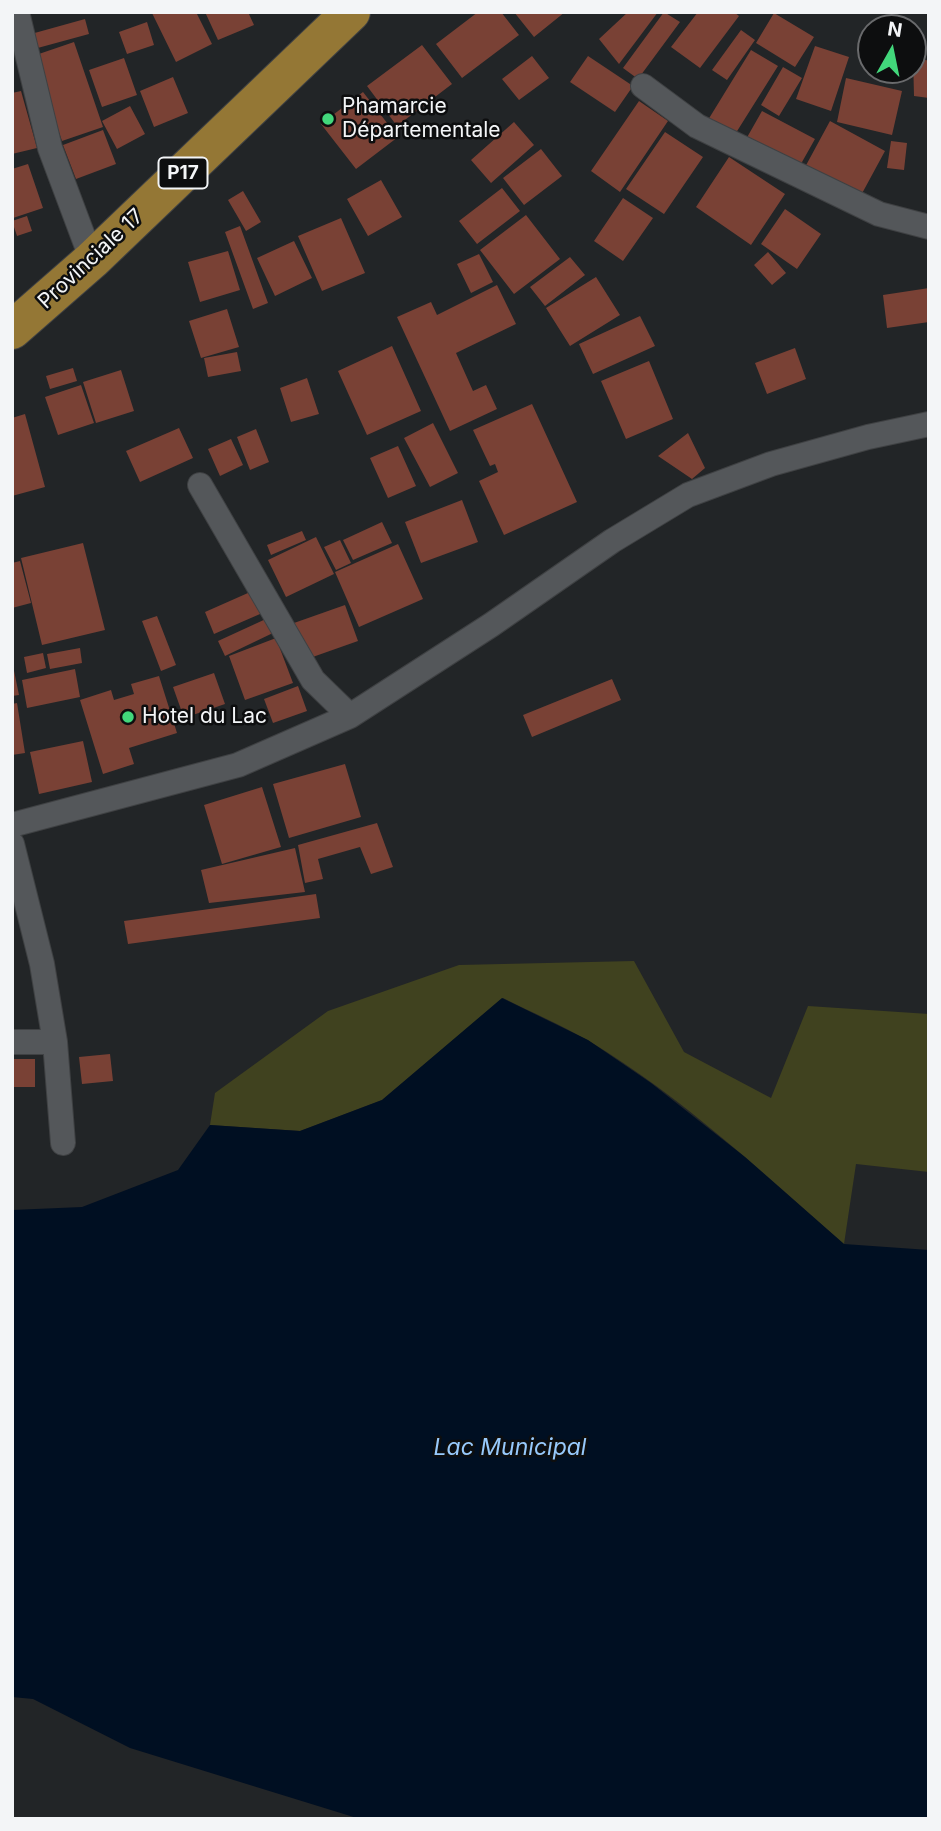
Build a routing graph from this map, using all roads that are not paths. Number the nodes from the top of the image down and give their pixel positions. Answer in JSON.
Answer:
{"nodes":[{"id":1,"x":17,"y":12,"type":"edge"},
{"id":2,"x":351,"y":12,"type":"edge"},
{"id":3,"x":643,"y":86,"type":"dead end"},
{"id":4,"x":929,"y":227,"type":"edge"},
{"id":5,"x":92,"y":260,"type":"junction"},
{"id":6,"x":12,"y":330,"type":"edge"},
{"id":7,"x":929,"y":424,"type":"edge"},
{"id":8,"x":200,"y":485,"type":"dead end"},
{"id":9,"x":350,"y":716,"type":"junction"},
{"id":10,"x":12,"y":825,"type":"edge"},
{"id":11,"x":12,"y":844,"type":"edge"},
{"id":12,"x":12,"y":1042,"type":"edge"},
{"id":13,"x":55,"y":1042,"type":"junction"},
{"id":14,"x":63,"y":1143,"type":"dead end"}],
"edges":[{"from":1,"to":5,"type":"street"},
{"from":2,"to":5,"type":"main road","name":"Provinciale 17","number":"P17"},
{"from":3,"to":4,"type":"street"},
{"from":5,"to":6,"type":"main road","name":"Provinciale 17","number":"P17"},
{"from":7,"to":9,"type":"street"},
{"from":8,"to":9,"type":"street"},
{"from":9,"to":10,"type":"street"},
{"from":11,"to":13,"type":"street"},
{"from":12,"to":13,"type":"street"},
{"from":13,"to":14,"type":"street"}]}
